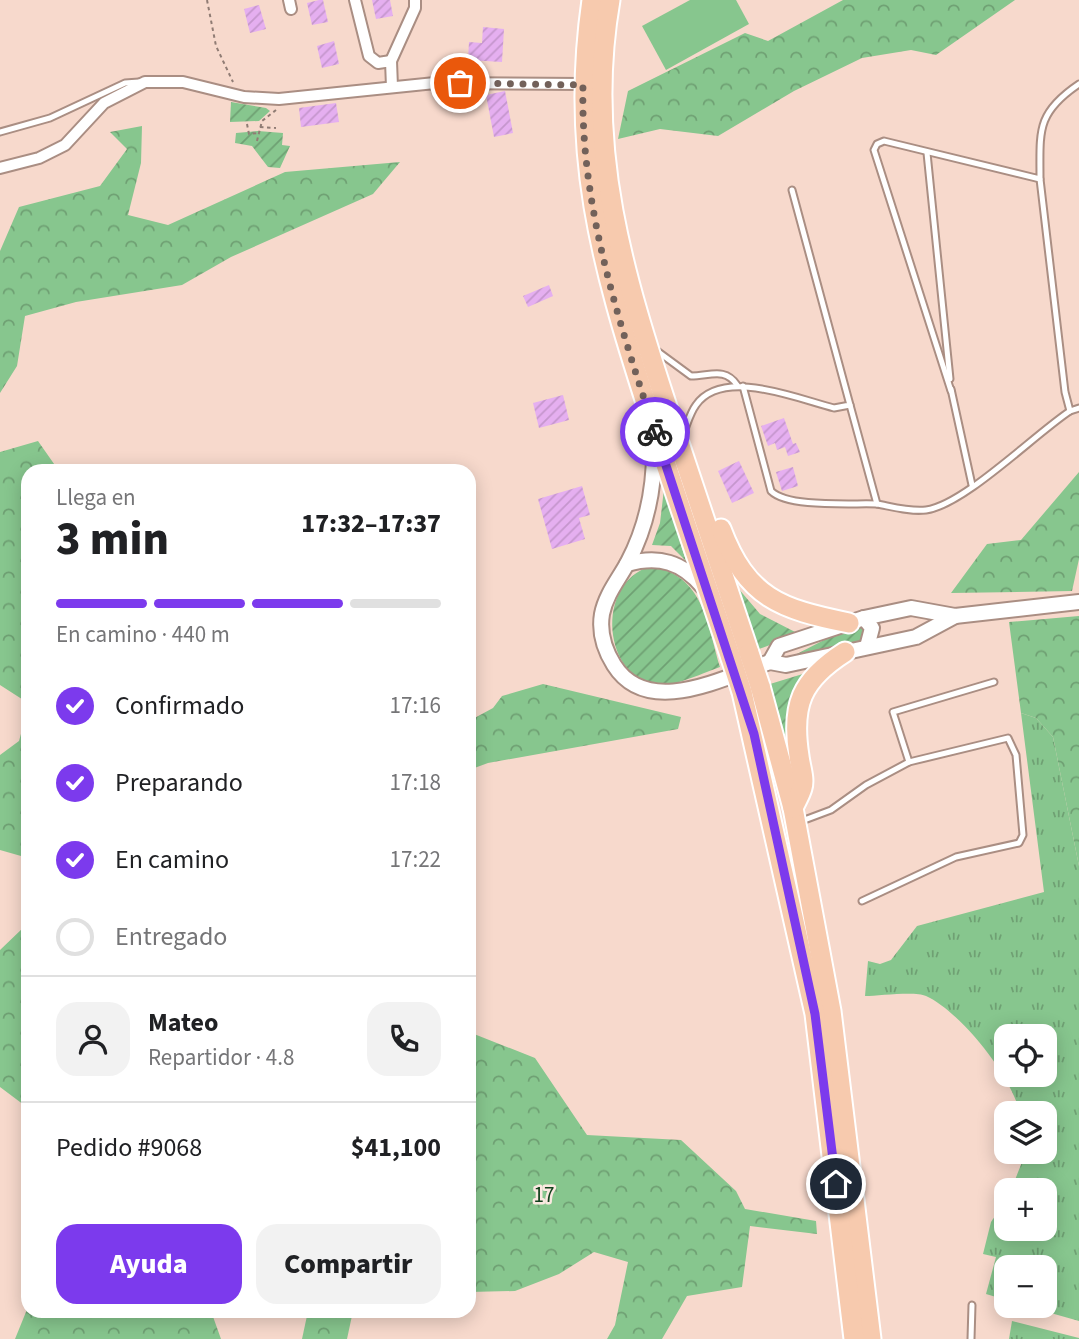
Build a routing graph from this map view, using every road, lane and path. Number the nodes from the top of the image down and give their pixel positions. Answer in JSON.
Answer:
{"nodes":[{"id":1,"x":207,"y":0,"type":"edge"},
{"id":2,"x":355,"y":0,"type":"edge"},
{"id":3,"x":415,"y":0,"type":"edge"},
{"id":4,"x":592,"y":0,"type":"edge"},
{"id":5,"x":610,"y":0,"type":"edge"},
{"id":6,"x":391,"y":61,"type":"junction"},
{"id":7,"x":145,"y":82,"type":"junction"},
{"id":8,"x":1079,"y":84,"type":"edge"},
{"id":9,"x":583,"y":85,"type":"junction"},
{"id":10,"x":392,"y":86,"type":"junction"},
{"id":11,"x":244,"y":97,"type":"junction"},
{"id":12,"x":294,"y":98,"type":"junction"},
{"id":13,"x":247,"y":124,"type":"dead end"},
{"id":14,"x":259,"y":127,"type":"junction"},
{"id":15,"x":276,"y":128,"type":"dead end"},
{"id":16,"x":0,"y":132,"type":"edge"},
{"id":17,"x":258,"y":133,"type":"junction"},
{"id":18,"x":257,"y":141,"type":"dead end"},
{"id":19,"x":927,"y":153,"type":"junction"},
{"id":20,"x":0,"y":168,"type":"edge"},
{"id":21,"x":1040,"y":179,"type":"junction"},
{"id":22,"x":792,"y":190,"type":"dead end"},
{"id":23,"x":643,"y":336,"type":"junction"},
{"id":24,"x":740,"y":386,"type":"junction"},
{"id":25,"x":951,"y":391,"type":"junction"},
{"id":26,"x":850,"y":405,"type":"junction"},
{"id":27,"x":1079,"y":408,"type":"edge"},
{"id":28,"x":1070,"y":411,"type":"junction"},
{"id":29,"x":654,"y":428,"type":"junction"},
{"id":30,"x":679,"y":444,"type":"junction"},
{"id":31,"x":972,"y":485,"type":"junction"},
{"id":32,"x":877,"y":504,"type":"junction"},
{"id":33,"x":702,"y":514,"type":"junction"},
{"id":34,"x":627,"y":564,"type":"junction"},
{"id":35,"x":712,"y":601,"type":"junction"},
{"id":36,"x":1079,"y":602,"type":"edge"},
{"id":37,"x":955,"y":616,"type":"junction"},
{"id":38,"x":856,"y":621,"type":"junction"},
{"id":39,"x":867,"y":647,"type":"junction"},
{"id":40,"x":845,"y":652,"type":"junction"},
{"id":41,"x":740,"y":655,"type":"junction"},
{"id":42,"x":770,"y":662,"type":"junction"},
{"id":43,"x":994,"y":682,"type":"dead end"},
{"id":44,"x":751,"y":689,"type":"junction"},
{"id":45,"x":909,"y":762,"type":"junction"},
{"id":46,"x":794,"y":816,"type":"junction"},
{"id":47,"x":862,"y":901,"type":"dead end"},
{"id":48,"x":972,"y":1305,"type":"dead end"},
{"id":49,"x":854,"y":1339,"type":"edge"},
{"id":50,"x":871,"y":1339,"type":"edge"},
{"id":51,"x":971,"y":1339,"type":"edge"}],
"edges":[{"from":1,"to":11,"type":"path"},
{"from":2,"to":6,"type":"street"},
{"from":3,"to":6,"type":"street"},
{"from":4,"to":9,"type":"highway"},
{"from":5,"to":23,"type":"highway"},
{"from":6,"to":10,"type":"street"},
{"from":7,"to":11,"type":"street"},
{"from":7,"to":16,"type":"lane"},
{"from":7,"to":20,"type":"street"},
{"from":8,"to":21,"type":"lane"},
{"from":9,"to":10,"type":"street"},
{"from":9,"to":29,"type":"highway"},
{"from":10,"to":12,"type":"street"},
{"from":11,"to":12,"type":"street"},
{"from":12,"to":14,"type":"path"},
{"from":13,"to":17,"type":"path"},
{"from":14,"to":15,"type":"path"},
{"from":14,"to":17,"type":"path"},
{"from":17,"to":18,"type":"path"},
{"from":19,"to":21,"type":"lane"},
{"from":19,"to":25,"type":"lane"},
{"from":19,"to":25,"type":"lane"},
{"from":21,"to":28,"type":"lane"},
{"from":22,"to":26,"type":"lane"},
{"from":23,"to":24,"type":"lane"},
{"from":23,"to":30,"type":"highway"},
{"from":24,"to":26,"type":"lane"},
{"from":24,"to":30,"type":"lane"},
{"from":24,"to":32,"type":"lane"},
{"from":25,"to":31,"type":"lane"},
{"from":26,"to":32,"type":"lane"},
{"from":27,"to":28,"type":"lane"},
{"from":28,"to":31,"type":"lane"},
{"from":29,"to":34,"type":"street"},
{"from":29,"to":35,"type":"highway"},
{"from":30,"to":33,"type":"highway"},
{"from":31,"to":32,"type":"lane"},
{"from":33,"to":38,"type":"highway"},
{"from":33,"to":41,"type":"highway"},
{"from":34,"to":35,"type":"street"},
{"from":34,"to":42,"type":"street"},
{"from":35,"to":41,"type":"highway"},
{"from":36,"to":37,"type":"street"},
{"from":37,"to":38,"type":"street"},
{"from":37,"to":39,"type":"street"},
{"from":38,"to":39,"type":"street"},
{"from":38,"to":42,"type":"street"},
{"from":39,"to":40,"type":"street"},
{"from":40,"to":42,"type":"street"},
{"from":40,"to":46,"type":"highway"},
{"from":41,"to":44,"type":"highway","bridge":true},
{"from":43,"to":45,"type":"lane"},
{"from":44,"to":46,"type":"highway"},
{"from":44,"to":49,"type":"highway"},
{"from":45,"to":46,"type":"lane"},
{"from":45,"to":47,"type":"lane"},
{"from":46,"to":50,"type":"highway"},
{"from":48,"to":51,"type":"lane"}]}
